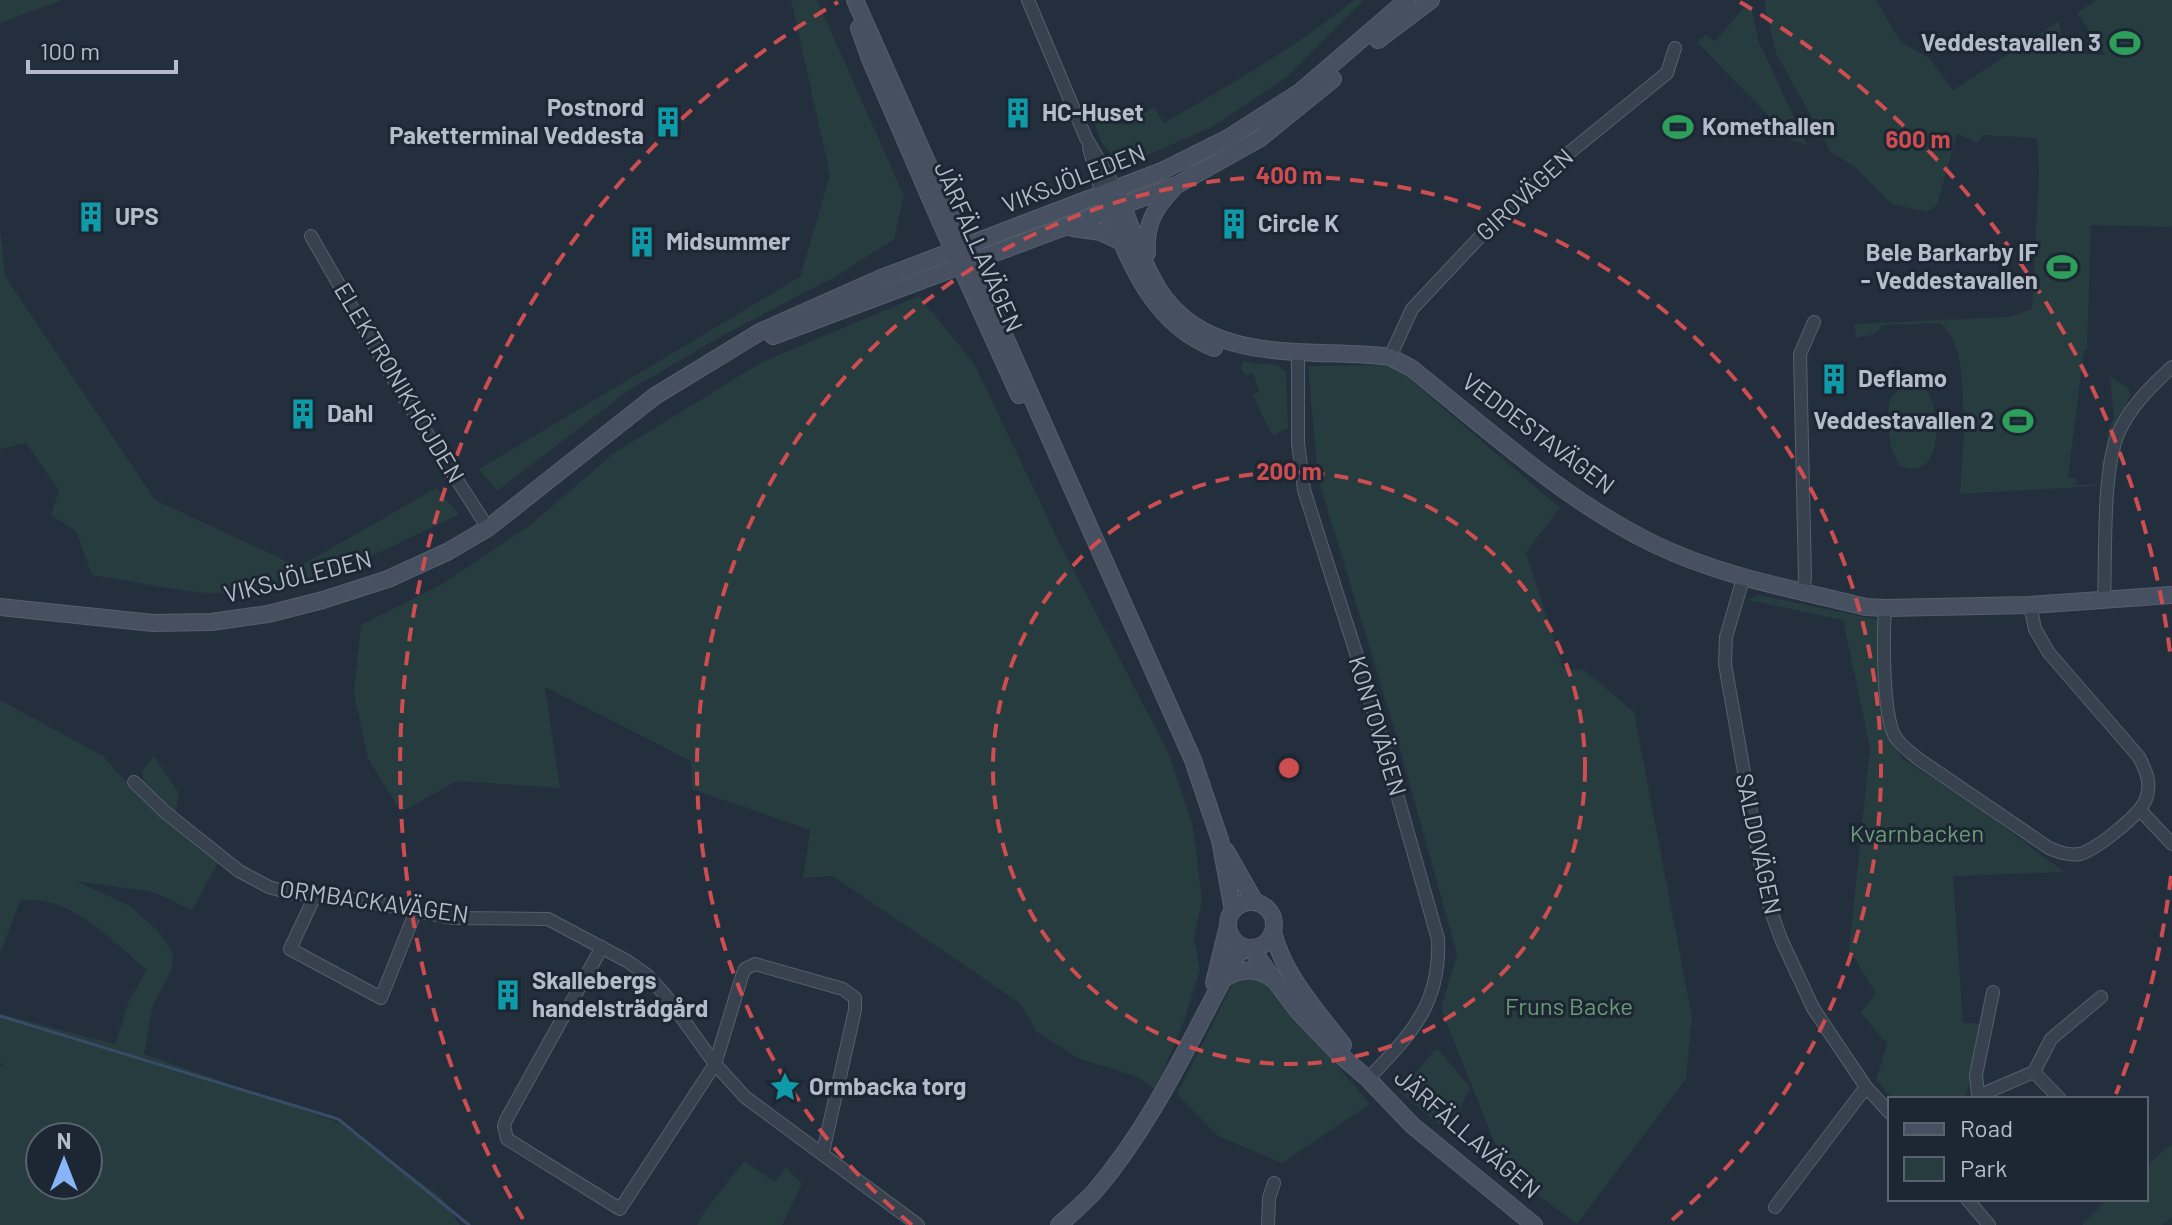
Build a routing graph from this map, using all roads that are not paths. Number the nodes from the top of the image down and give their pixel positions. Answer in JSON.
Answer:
{"nodes":[{"id":1,"x":852,"y":0,"type":"edge"},
{"id":2,"x":1028,"y":0,"type":"edge"},
{"id":3,"x":1407,"y":0,"type":"edge"},
{"id":4,"x":1419,"y":0,"type":"edge"},
{"id":5,"x":1431,"y":0,"type":"edge"},
{"id":6,"x":1391,"y":29,"type":"junction"},
{"id":7,"x":1675,"y":48,"type":"dead end"},
{"id":8,"x":1177,"y":185,"type":"junction"},
{"id":9,"x":1109,"y":192,"type":"junction"},
{"id":10,"x":1116,"y":209,"type":"junction"},
{"id":11,"x":1067,"y":227,"type":"junction"},
{"id":12,"x":311,"y":236,"type":"dead end"},
{"id":13,"x":1122,"y":242,"type":"junction"},
{"id":14,"x":960,"y":248,"type":"junction"},
{"id":15,"x":967,"y":265,"type":"junction"},
{"id":16,"x":1150,"y":271,"type":"junction"},
{"id":17,"x":1814,"y":322,"type":"dead end"},
{"id":18,"x":728,"y":352,"type":"junction"},
{"id":19,"x":1298,"y":352,"type":"junction"},
{"id":20,"x":1390,"y":357,"type":"junction"},
{"id":21,"x":2172,"y":367,"type":"edge"},
{"id":22,"x":488,"y":528,"type":"junction"},
{"id":23,"x":1743,"y":579,"type":"junction"},
{"id":24,"x":1803,"y":594,"type":"junction"},
{"id":25,"x":2172,"y":595,"type":"edge"},
{"id":26,"x":2104,"y":599,"type":"junction"},
{"id":27,"x":2030,"y":605,"type":"junction"},
{"id":28,"x":0,"y":607,"type":"edge"},
{"id":29,"x":1885,"y":608,"type":"junction"},
{"id":30,"x":134,"y":782,"type":"dead end"},
{"id":31,"x":2140,"y":810,"type":"junction"},
{"id":32,"x":1220,"y":840,"type":"junction"},
{"id":33,"x":2172,"y":844,"type":"edge"},
{"id":34,"x":315,"y":896,"type":"junction"},
{"id":35,"x":1255,"y":902,"type":"junction"},
{"id":36,"x":415,"y":913,"type":"junction"},
{"id":37,"x":1230,"y":918,"type":"junction"},
{"id":38,"x":1273,"y":932,"type":"junction"},
{"id":39,"x":602,"y":947,"type":"junction"},
{"id":40,"x":1248,"y":948,"type":"junction"},
{"id":41,"x":1223,"y":979,"type":"junction"},
{"id":42,"x":1278,"y":984,"type":"junction"},
{"id":43,"x":1993,"y":992,"type":"dead end"},
{"id":44,"x":2101,"y":997,"type":"dead end"},
{"id":45,"x":1208,"y":1008,"type":"junction"},
{"id":46,"x":715,"y":1064,"type":"junction"},
{"id":47,"x":2034,"y":1072,"type":"junction"},
{"id":48,"x":1368,"y":1079,"type":"junction"},
{"id":49,"x":1866,"y":1087,"type":"junction"},
{"id":50,"x":1978,"y":1097,"type":"edge"},
{"id":51,"x":2058,"y":1097,"type":"edge"},
{"id":52,"x":1888,"y":1111,"type":"edge"},
{"id":53,"x":823,"y":1152,"type":"junction"},
{"id":54,"x":1274,"y":1183,"type":"dead end"},
{"id":55,"x":1969,"y":1201,"type":"edge"},
{"id":56,"x":1775,"y":1207,"type":"dead end"},
{"id":57,"x":918,"y":1225,"type":"edge"},
{"id":58,"x":1059,"y":1225,"type":"edge"},
{"id":59,"x":1268,"y":1225,"type":"edge"},
{"id":60,"x":1534,"y":1225,"type":"edge"},
{"id":61,"x":1989,"y":1225,"type":"edge"}],
"edges":[{"from":1,"to":14,"type":"street","name":"JÄRFÄLLAVÄGEN"},
{"from":2,"to":9,"type":"street"},
{"from":3,"to":9,"type":"street","name":"VIKSJÖLEDEN"},
{"from":4,"to":6,"type":"street","name":"VIKSJÖLEDEN"},
{"from":5,"to":6,"type":"street","name":"VIKSJÖLEDEN"},
{"from":6,"to":8,"type":"street","name":"VIKSJÖLEDEN"},
{"from":7,"to":20,"type":"street","name":"GIROVÄGEN"},
{"from":8,"to":10,"type":"street","name":"VIKSJÖLEDEN"},
{"from":8,"to":16,"type":"street"},
{"from":9,"to":10,"type":"street","name":"VEDDESTAVÄGEN"},
{"from":9,"to":14,"type":"street","name":"VIKSJÖLEDEN"},
{"from":10,"to":11,"type":"street","name":"VIKSJÖLEDEN"},
{"from":10,"to":13,"type":"street","name":"VEDDESTAVÄGEN"},
{"from":10,"to":16,"type":"street","name":"VEDDESTAVÄGEN"},
{"from":11,"to":13,"type":"street"},
{"from":11,"to":15,"type":"street","name":"VIKSJÖLEDEN"},
{"from":12,"to":22,"type":"street","name":"ELEKTRONIKHÖJDEN"},
{"from":13,"to":19,"type":"street","name":"VEDDESTAVÄGEN"},
{"from":14,"to":15,"type":"street","name":"JÄRFÄLLAVÄGEN"},
{"from":14,"to":18,"type":"street","name":"VIKSJÖLEDEN"},
{"from":15,"to":18,"type":"street","name":"VIKSJÖLEDEN"},
{"from":15,"to":32,"type":"street","name":"JÄRFÄLLAVÄGEN"},
{"from":16,"to":19,"type":"street","name":"VEDDESTAVÄGEN"},
{"from":17,"to":24,"type":"street"},
{"from":18,"to":22,"type":"street","name":"VIKSJÖLEDEN"},
{"from":19,"to":20,"type":"street","name":"VEDDESTAVÄGEN"},
{"from":19,"to":48,"type":"street","name":"KONTOVÄGEN"},
{"from":20,"to":23,"type":"street","name":"VEDDESTAVÄGEN"},
{"from":21,"to":26,"type":"street"},
{"from":22,"to":28,"type":"street","name":"VIKSJÖLEDEN"},
{"from":23,"to":24,"type":"street","name":"VEDDESTAVÄGEN"},
{"from":23,"to":49,"type":"street","name":"SALDOVÄGEN"},
{"from":24,"to":29,"type":"street","name":"VEDDESTAVÄGEN"},
{"from":25,"to":26,"type":"street","name":"VEDDESTAVÄGEN"},
{"from":26,"to":27,"type":"street","name":"VEDDESTAVÄGEN"},
{"from":27,"to":29,"type":"street","name":"VEDDESTAVÄGEN"},
{"from":27,"to":31,"type":"street"},
{"from":29,"to":31,"type":"street"},
{"from":30,"to":34,"type":"street","name":"ORMBACKAVÄGEN"},
{"from":31,"to":33,"type":"street"},
{"from":32,"to":35,"type":"street","name":"JÄRFÄLLAVÄGEN"},
{"from":32,"to":37,"type":"street","name":"JÄRFÄLLAVÄGEN"},
{"from":34,"to":36,"type":"street","name":"ORMBACKAVÄGEN"},
{"from":34,"to":36,"type":"street"},
{"from":35,"to":37,"type":"street"},
{"from":35,"to":38,"type":"street"},
{"from":36,"to":39,"type":"street","name":"ORMBACKAVÄGEN"},
{"from":37,"to":40,"type":"street"},
{"from":37,"to":45,"type":"street"},
{"from":38,"to":40,"type":"street"},
{"from":38,"to":48,"type":"street","name":"JÄRFÄLLAVÄGEN"},
{"from":39,"to":46,"type":"street","name":"ORMBACKAVÄGEN"},
{"from":39,"to":46,"type":"street"},
{"from":40,"to":41,"type":"street"},
{"from":40,"to":42,"type":"street","name":"JÄRFÄLLAVÄGEN"},
{"from":41,"to":42,"type":"street"},
{"from":41,"to":45,"type":"street"},
{"from":42,"to":48,"type":"street","name":"JÄRFÄLLAVÄGEN"},
{"from":43,"to":50,"type":"street"},
{"from":44,"to":47,"type":"street"},
{"from":45,"to":58,"type":"street"},
{"from":46,"to":53,"type":"street","name":"ORMBACKAVÄGEN"},
{"from":46,"to":53,"type":"street"},
{"from":47,"to":50,"type":"street"},
{"from":47,"to":51,"type":"street"},
{"from":48,"to":60,"type":"street","name":"JÄRFÄLLAVÄGEN"},
{"from":49,"to":52,"type":"street","name":"SALDOVÄGEN"},
{"from":49,"to":56,"type":"street"},
{"from":53,"to":57,"type":"street","name":"ORMBACKAVÄGEN"},
{"from":54,"to":59,"type":"street"},
{"from":55,"to":61,"type":"street"}]}
